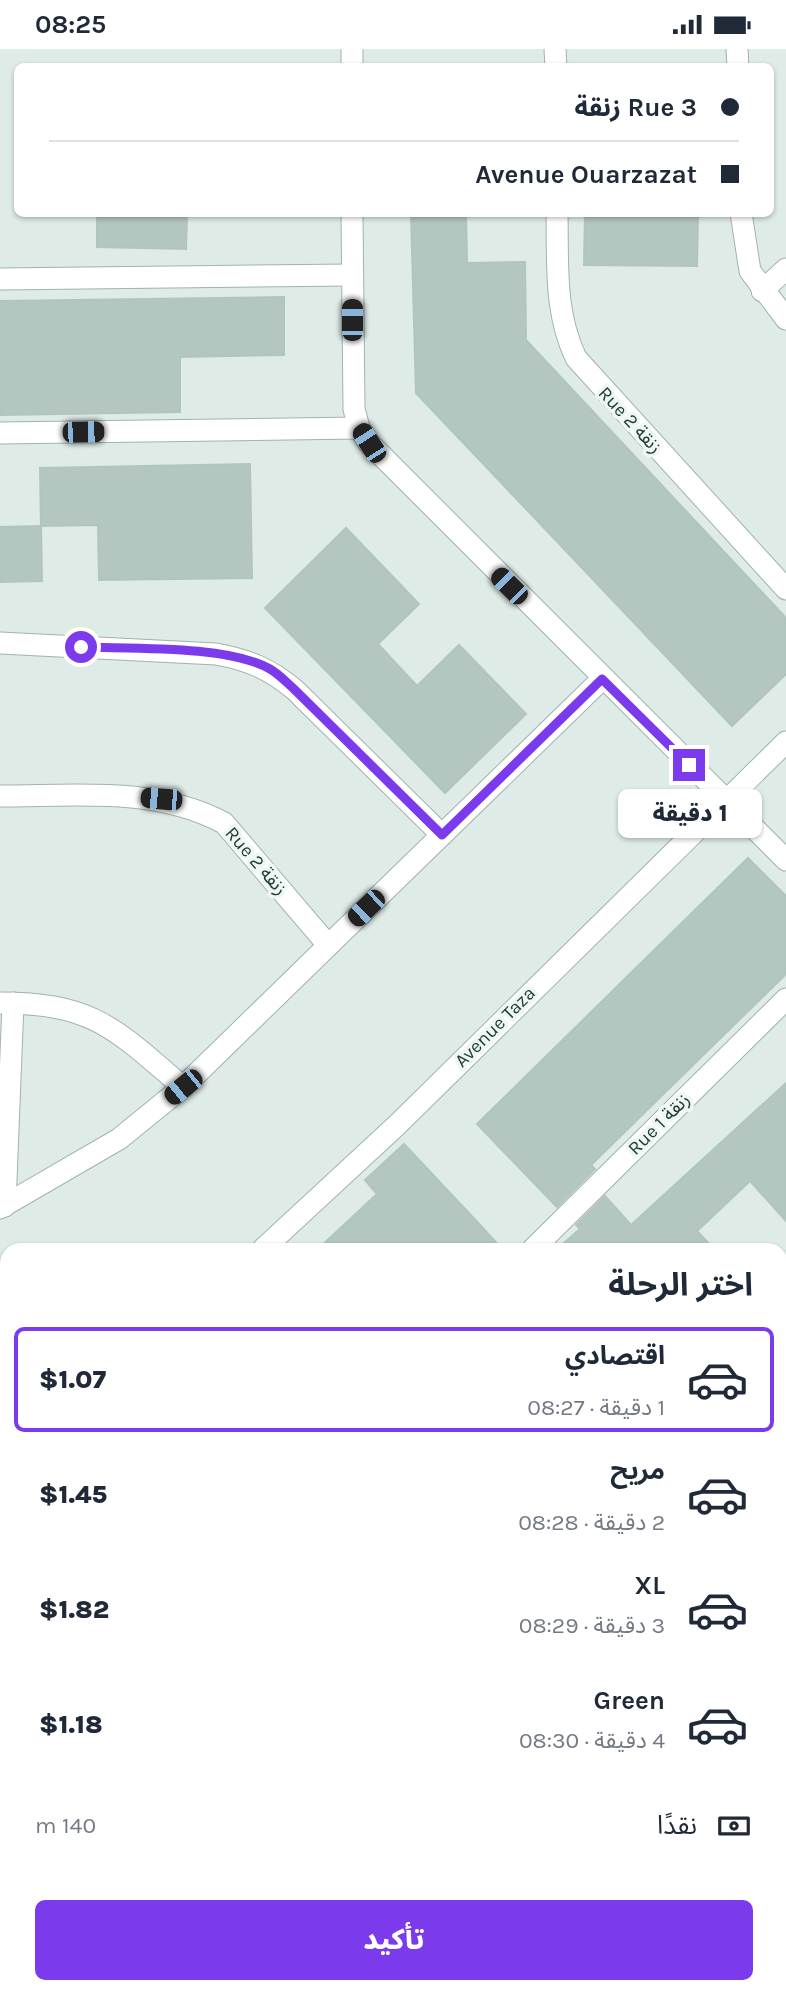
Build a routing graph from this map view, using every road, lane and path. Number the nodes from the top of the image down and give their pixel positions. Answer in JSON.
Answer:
{"nodes":[{"id":1,"x":352,"y":217,"type":"edge"},
{"id":2,"x":557,"y":217,"type":"edge"},
{"id":3,"x":741,"y":217,"type":"edge"},
{"id":4,"x":786,"y":269,"type":"edge"},
{"id":5,"x":352,"y":275,"type":"junction"},
{"id":6,"x":0,"y":279,"type":"edge"},
{"id":7,"x":762,"y":291,"type":"junction"},
{"id":8,"x":786,"y":319,"type":"edge"},
{"id":9,"x":359,"y":428,"type":"junction"},
{"id":10,"x":0,"y":433,"type":"edge"},
{"id":11,"x":786,"y":589,"type":"edge"},
{"id":12,"x":0,"y":643,"type":"edge"},
{"id":13,"x":602,"y":679,"type":"junction"},
{"id":14,"x":786,"y":742,"type":"edge"},
{"id":15,"x":0,"y":796,"type":"edge"},
{"id":16,"x":724,"y":800,"type":"junction"},
{"id":17,"x":442,"y":835,"type":"junction"},
{"id":18,"x":786,"y":860,"type":"edge"},
{"id":19,"x":328,"y":945,"type":"junction"},
{"id":20,"x":786,"y":999,"type":"edge"},
{"id":21,"x":6,"y":1003,"type":"edge"},
{"id":22,"x":183,"y":1087,"type":"junction"},
{"id":23,"x":3,"y":1207,"type":"edge"},
{"id":24,"x":269,"y":1243,"type":"edge"},
{"id":25,"x":539,"y":1243,"type":"edge"}],
"edges":[{"from":1,"to":5,"type":"street"},
{"from":2,"to":11,"type":"street","name":"Rue 2 زنقة"},
{"from":3,"to":7,"type":"street"},
{"from":4,"to":7,"type":"street"},
{"from":5,"to":6,"type":"street"},
{"from":5,"to":9,"type":"street"},
{"from":7,"to":8,"type":"street"},
{"from":9,"to":10,"type":"street"},
{"from":9,"to":13,"type":"street"},
{"from":12,"to":17,"type":"street"},
{"from":13,"to":16,"type":"street"},
{"from":13,"to":17,"type":"street"},
{"from":14,"to":16,"type":"street","name":"Avenue Taza"},
{"from":15,"to":19,"type":"street","name":"Rue 2 زنقة"},
{"from":16,"to":18,"type":"street"},
{"from":16,"to":24,"type":"street","name":"Avenue Taza"},
{"from":17,"to":19,"type":"street"},
{"from":19,"to":22,"type":"street"},
{"from":20,"to":25,"type":"street","name":"Rue 1 زنقة"},
{"from":21,"to":22,"type":"street"},
{"from":21,"to":23,"type":"street"},
{"from":22,"to":23,"type":"street"}]}
